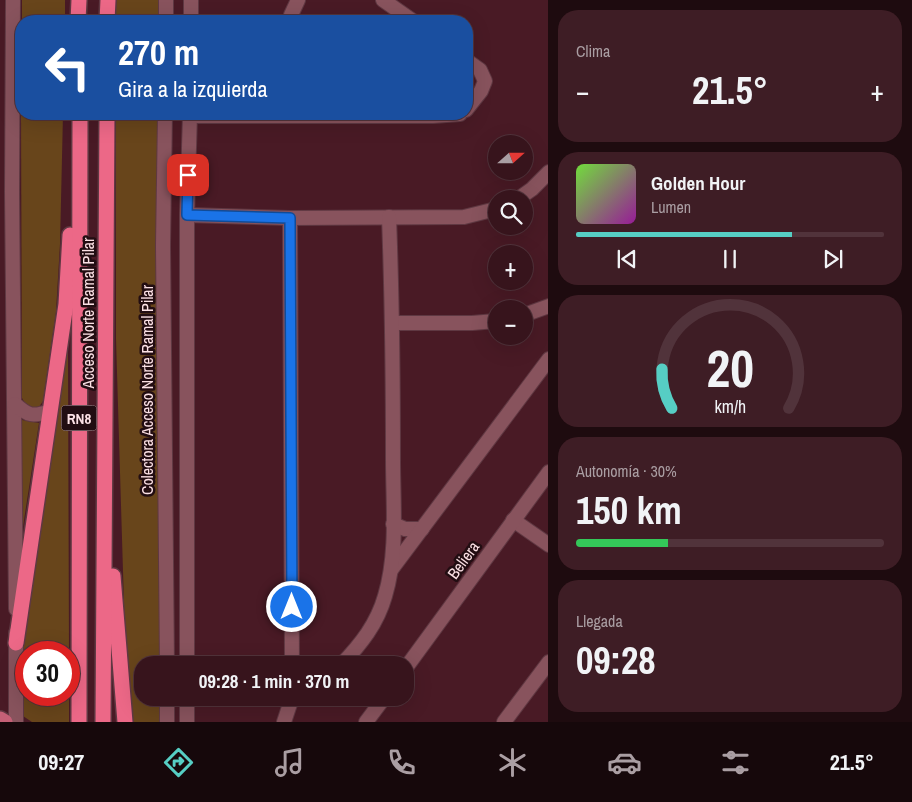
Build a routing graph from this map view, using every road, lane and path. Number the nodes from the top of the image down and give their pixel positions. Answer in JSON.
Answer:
{"nodes":[{"id":1,"x":13,"y":0,"type":"edge"},
{"id":2,"x":80,"y":0,"type":"edge"},
{"id":3,"x":108,"y":0,"type":"edge"},
{"id":4,"x":166,"y":0,"type":"edge"},
{"id":5,"x":191,"y":0,"type":"edge"},
{"id":6,"x":298,"y":0,"type":"edge"},
{"id":7,"x":383,"y":0,"type":"edge"},
{"id":8,"x":79,"y":15,"type":"edge"},
{"id":9,"x":108,"y":15,"type":"edge"},
{"id":10,"x":166,"y":15,"type":"edge"},
{"id":11,"x":190,"y":15,"type":"edge"},
{"id":12,"x":290,"y":15,"type":"edge"},
{"id":13,"x":404,"y":15,"type":"edge"},
{"id":14,"x":473,"y":66,"type":"edge"},
{"id":15,"x":473,"y":101,"type":"edge"},
{"id":16,"x":0,"y":102,"type":"edge"},
{"id":17,"x":12,"y":111,"type":"junction"},
{"id":18,"x":75,"y":120,"type":"edge"},
{"id":19,"x":80,"y":120,"type":"edge"},
{"id":20,"x":107,"y":120,"type":"edge"},
{"id":21,"x":165,"y":120,"type":"edge"},
{"id":22,"x":190,"y":120,"type":"edge"},
{"id":23,"x":548,"y":172,"type":"edge"},
{"id":24,"x":531,"y":190,"type":"edge"},
{"id":25,"x":6,"y":192,"type":"edge"},
{"id":26,"x":488,"y":212,"type":"edge"},
{"id":27,"x":187,"y":215,"type":"junction"},
{"id":28,"x":390,"y":216,"type":"junction"},
{"id":29,"x":290,"y":218,"type":"junction"},
{"id":30,"x":548,"y":306,"type":"edge"},
{"id":31,"x":533,"y":312,"type":"edge"},
{"id":32,"x":488,"y":322,"type":"edge"},
{"id":33,"x":392,"y":323,"type":"junction"},
{"id":34,"x":548,"y":359,"type":"edge"},
{"id":35,"x":15,"y":404,"type":"junction"},
{"id":36,"x":50,"y":411,"type":"junction"},
{"id":37,"x":548,"y":472,"type":"edge"},
{"id":38,"x":104,"y":475,"type":"junction"},
{"id":39,"x":513,"y":520,"type":"junction"},
{"id":40,"x":393,"y":524,"type":"junction"},
{"id":41,"x":422,"y":529,"type":"junction"},
{"id":42,"x":548,"y":545,"type":"edge"},
{"id":43,"x":391,"y":570,"type":"junction"},
{"id":44,"x":16,"y":641,"type":"edge"},
{"id":45,"x":16,"y":641,"type":"edge"},
{"id":46,"x":166,"y":656,"type":"edge"},
{"id":47,"x":187,"y":656,"type":"edge"},
{"id":48,"x":292,"y":656,"type":"edge"},
{"id":49,"x":350,"y":656,"type":"edge"},
{"id":50,"x":414,"y":657,"type":"edge"},
{"id":51,"x":548,"y":662,"type":"edge"},
{"id":52,"x":16,"y":706,"type":"edge"},
{"id":53,"x":167,"y":706,"type":"edge"},
{"id":54,"x":187,"y":706,"type":"edge"},
{"id":55,"x":289,"y":706,"type":"edge"},
{"id":56,"x":380,"y":706,"type":"edge"},
{"id":57,"x":0,"y":719,"type":"edge"},
{"id":58,"x":374,"y":719,"type":"edge"},
{"id":59,"x":5,"y":722,"type":"edge"},
{"id":60,"x":16,"y":722,"type":"edge"},
{"id":61,"x":79,"y":722,"type":"edge"},
{"id":62,"x":103,"y":722,"type":"edge"},
{"id":63,"x":125,"y":722,"type":"edge"},
{"id":64,"x":167,"y":722,"type":"edge"},
{"id":65,"x":187,"y":722,"type":"edge"},
{"id":66,"x":284,"y":722,"type":"edge"},
{"id":67,"x":504,"y":722,"type":"edge"}],
"edges":[{"from":1,"to":17,"type":"street"},
{"from":2,"to":8,"type":"highway"},
{"from":3,"to":9,"type":"highway"},
{"from":4,"to":10,"type":"street"},
{"from":5,"to":11,"type":"street"},
{"from":6,"to":12,"type":"street"},
{"from":7,"to":13,"type":"street"},
{"from":14,"to":15,"type":"street"},
{"from":16,"to":17,"type":"street"},
{"from":17,"to":25,"type":"street"},
{"from":18,"to":36,"type":"highway"},
{"from":19,"to":61,"type":"highway","name":"Acceso Norte Ramal Pilar","number":"RN8"},
{"from":20,"to":38,"type":"highway","name":"Acceso Norte Ramal Pilar","number":"RN8"},
{"from":21,"to":46,"type":"street","name":"Colectora Acceso Norte Ramal Pilar"},
{"from":22,"to":27,"type":"street"},
{"from":23,"to":24,"type":"street"},
{"from":25,"to":35,"type":"street"},
{"from":26,"to":28,"type":"street"},
{"from":27,"to":29,"type":"street"},
{"from":27,"to":47,"type":"street"},
{"from":28,"to":29,"type":"street"},
{"from":28,"to":33,"type":"street"},
{"from":29,"to":48,"type":"street"},
{"from":30,"to":31,"type":"street"},
{"from":32,"to":33,"type":"street"},
{"from":33,"to":40,"type":"street"},
{"from":34,"to":41,"type":"street"},
{"from":35,"to":36,"type":"street"},
{"from":35,"to":45,"type":"street"},
{"from":36,"to":44,"type":"highway"},
{"from":37,"to":39,"type":"street","name":"Beliera"},
{"from":38,"to":62,"type":"highway","name":"Acceso Norte Ramal Pilar","number":"RN8"},
{"from":38,"to":63,"type":"highway"},
{"from":39,"to":42,"type":"street"},
{"from":39,"to":50,"type":"street","name":"Beliera"},
{"from":40,"to":41,"type":"street"},
{"from":40,"to":43,"type":"street"},
{"from":41,"to":43,"type":"street"},
{"from":43,"to":49,"type":"street"},
{"from":51,"to":67,"type":"street"},
{"from":52,"to":60,"type":"street"},
{"from":53,"to":64,"type":"street"},
{"from":54,"to":65,"type":"street"},
{"from":55,"to":66,"type":"street"},
{"from":56,"to":58,"type":"street"},
{"from":57,"to":59,"type":"main road"}]}
